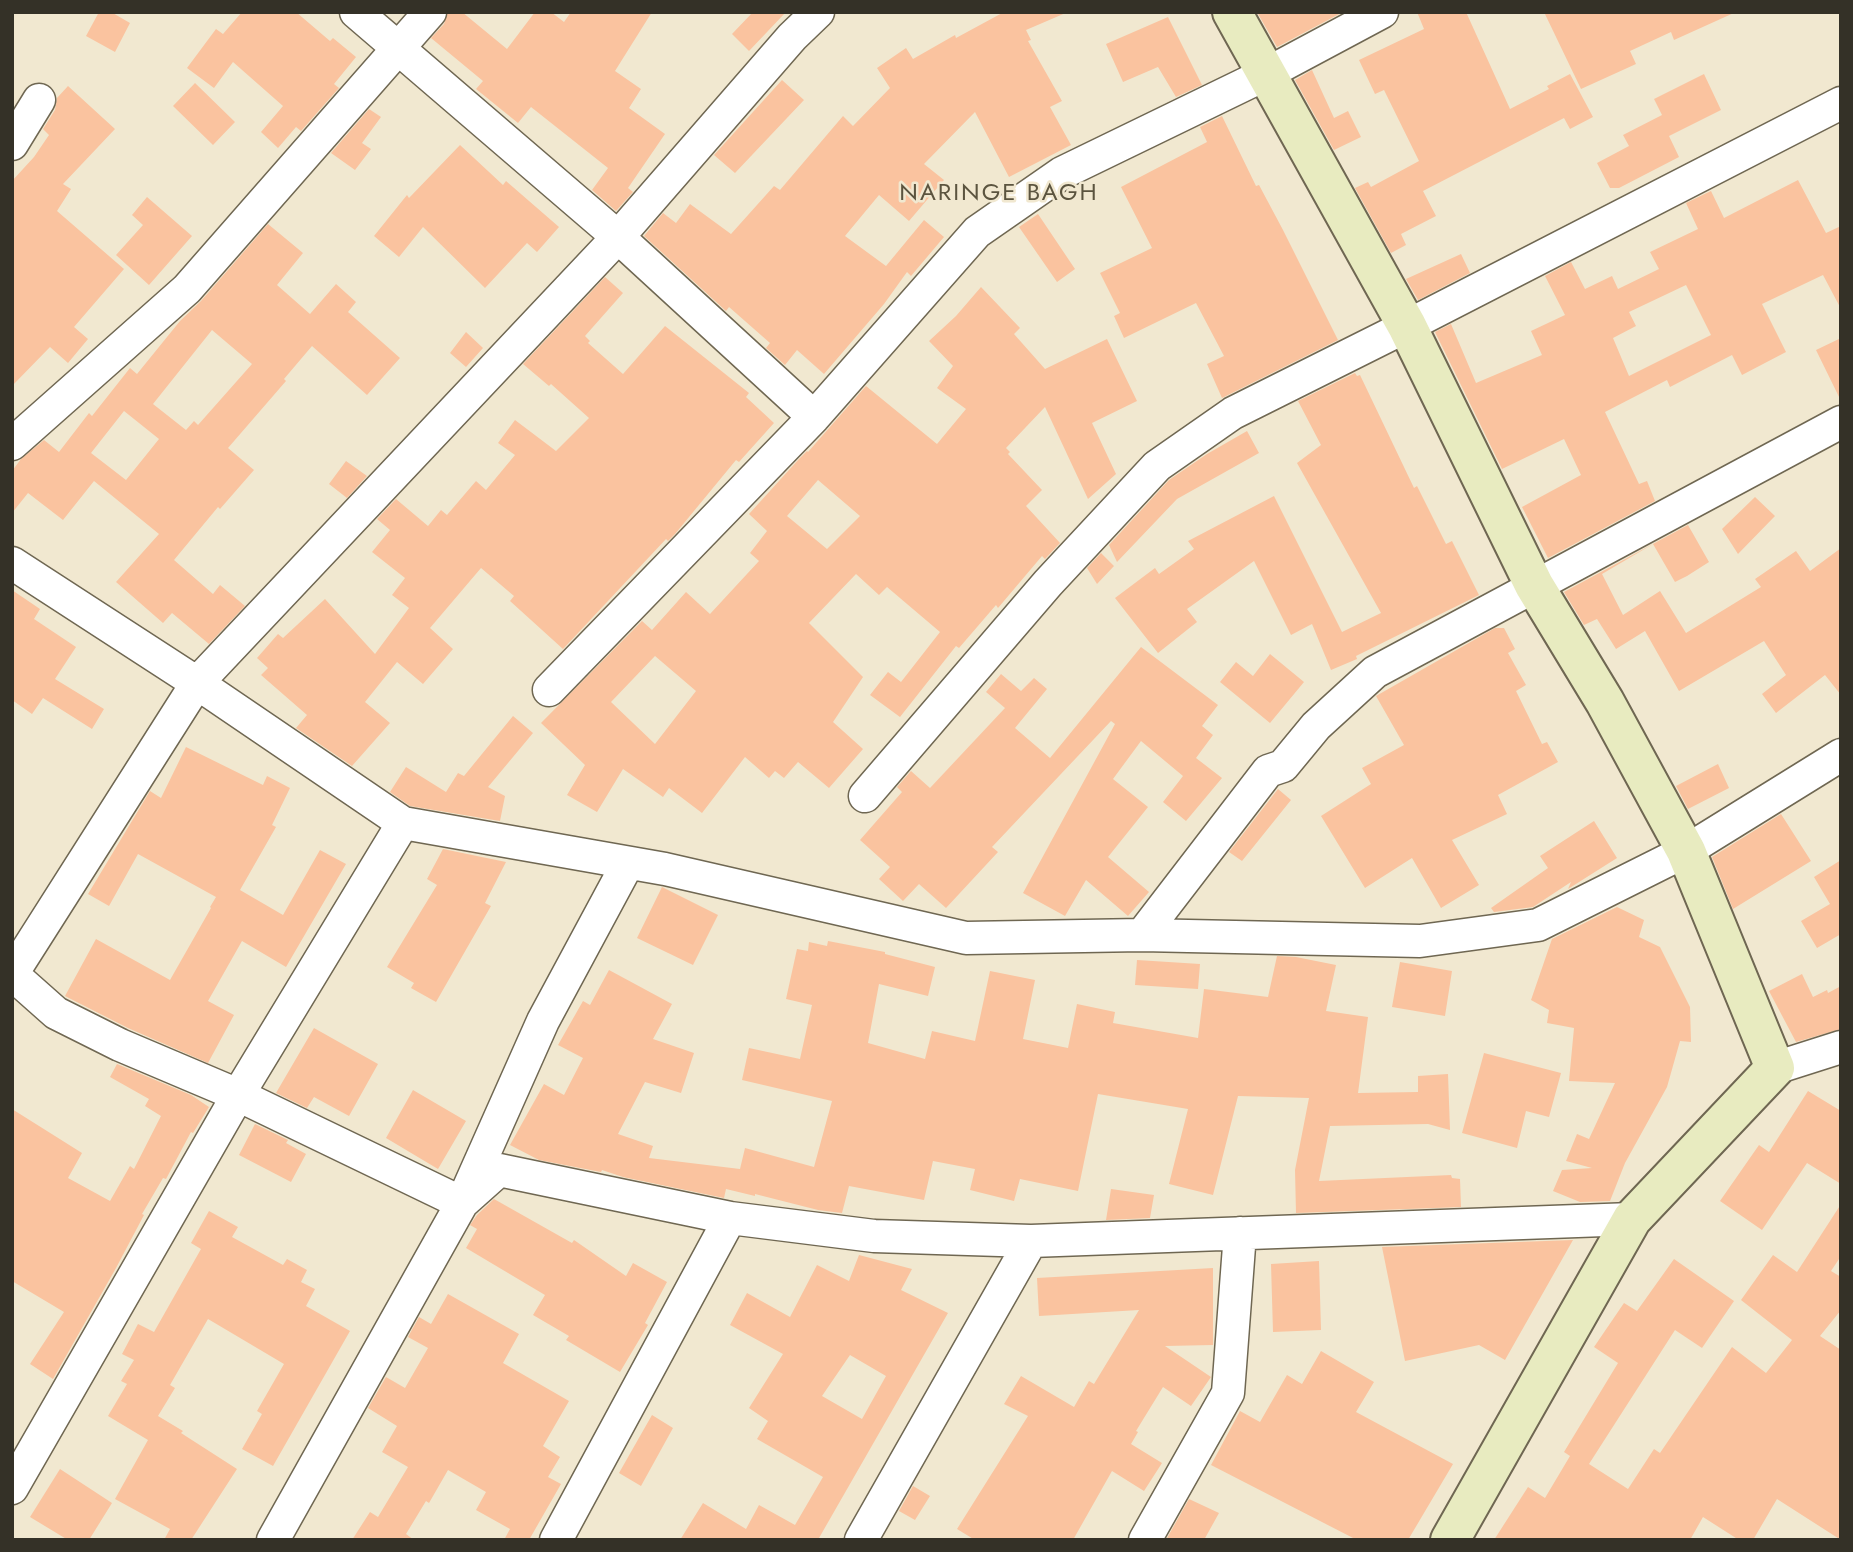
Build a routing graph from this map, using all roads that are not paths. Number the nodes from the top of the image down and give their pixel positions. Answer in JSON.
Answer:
{"nodes":[{"id":1,"x":356,"y":12,"type":"edge"},
{"id":2,"x":430,"y":12,"type":"edge"},
{"id":3,"x":818,"y":12,"type":"edge"},
{"id":4,"x":1232,"y":12,"type":"edge"},
{"id":5,"x":1382,"y":12,"type":"edge"},
{"id":6,"x":398,"y":48,"type":"junction"},
{"id":7,"x":1266,"y":74,"type":"junction"},
{"id":8,"x":39,"y":100,"type":"dead end"},
{"id":9,"x":1841,"y":103,"type":"edge"},
{"id":10,"x":12,"y":144,"type":"edge"},
{"id":11,"x":618,"y":237,"type":"junction"},
{"id":12,"x":1407,"y":326,"type":"junction"},
{"id":13,"x":814,"y":416,"type":"junction"},
{"id":14,"x":1841,"y":422,"type":"edge"},
{"id":15,"x":12,"y":444,"type":"edge"},
{"id":16,"x":12,"y":563,"type":"edge"},
{"id":17,"x":1534,"y":585,"type":"junction"},
{"id":18,"x":197,"y":683,"type":"junction"},
{"id":19,"x":549,"y":690,"type":"dead end"},
{"id":20,"x":1841,"y":755,"type":"edge"},
{"id":21,"x":865,"y":796,"type":"dead end"},
{"id":22,"x":403,"y":823,"type":"junction"},
{"id":23,"x":1686,"y":851,"type":"junction"},
{"id":24,"x":628,"y":863,"type":"junction"},
{"id":25,"x":1142,"y":935,"type":"junction"},
{"id":26,"x":12,"y":974,"type":"edge"},
{"id":27,"x":1841,"y":1047,"type":"edge"},
{"id":28,"x":1775,"y":1068,"type":"junction"},
{"id":29,"x":238,"y":1095,"type":"junction"},
{"id":30,"x":462,"y":1203,"type":"junction"},
{"id":31,"x":730,"y":1218,"type":"junction"},
{"id":32,"x":1632,"y":1219,"type":"junction"},
{"id":33,"x":1240,"y":1233,"type":"junction"},
{"id":34,"x":1031,"y":1241,"type":"junction"},
{"id":35,"x":12,"y":1488,"type":"edge"},
{"id":36,"x":273,"y":1540,"type":"edge"},
{"id":37,"x":556,"y":1540,"type":"edge"},
{"id":38,"x":861,"y":1540,"type":"edge"},
{"id":39,"x":1145,"y":1540,"type":"edge"},
{"id":40,"x":1450,"y":1540,"type":"edge"}],
"edges":[{"from":1,"to":6,"type":"street"},
{"from":2,"to":6,"type":"street"},
{"from":3,"to":11,"type":"street"},
{"from":4,"to":7,"type":"street"},
{"from":5,"to":7,"type":"street"},
{"from":6,"to":11,"type":"street"},
{"from":6,"to":15,"type":"street"},
{"from":7,"to":12,"type":"street"},
{"from":7,"to":13,"type":"street"},
{"from":8,"to":10,"type":"street"},
{"from":9,"to":12,"type":"street"},
{"from":11,"to":13,"type":"street"},
{"from":11,"to":18,"type":"street"},
{"from":12,"to":17,"type":"street"},
{"from":12,"to":21,"type":"street"},
{"from":13,"to":19,"type":"street"},
{"from":14,"to":17,"type":"street"},
{"from":16,"to":18,"type":"street"},
{"from":17,"to":23,"type":"street"},
{"from":17,"to":25,"type":"street"},
{"from":18,"to":22,"type":"street"},
{"from":18,"to":26,"type":"street"},
{"from":20,"to":23,"type":"street"},
{"from":22,"to":24,"type":"street"},
{"from":22,"to":29,"type":"street"},
{"from":23,"to":25,"type":"street"},
{"from":23,"to":28,"type":"street"},
{"from":24,"to":25,"type":"street"},
{"from":24,"to":30,"type":"street"},
{"from":26,"to":29,"type":"street"},
{"from":27,"to":28,"type":"street"},
{"from":28,"to":32,"type":"street"},
{"from":29,"to":30,"type":"street"},
{"from":29,"to":35,"type":"street"},
{"from":30,"to":31,"type":"street"},
{"from":30,"to":36,"type":"street"},
{"from":31,"to":34,"type":"street"},
{"from":31,"to":37,"type":"street"},
{"from":32,"to":33,"type":"street"},
{"from":32,"to":40,"type":"street"},
{"from":33,"to":34,"type":"street"},
{"from":33,"to":39,"type":"street"},
{"from":34,"to":38,"type":"street"}]}
